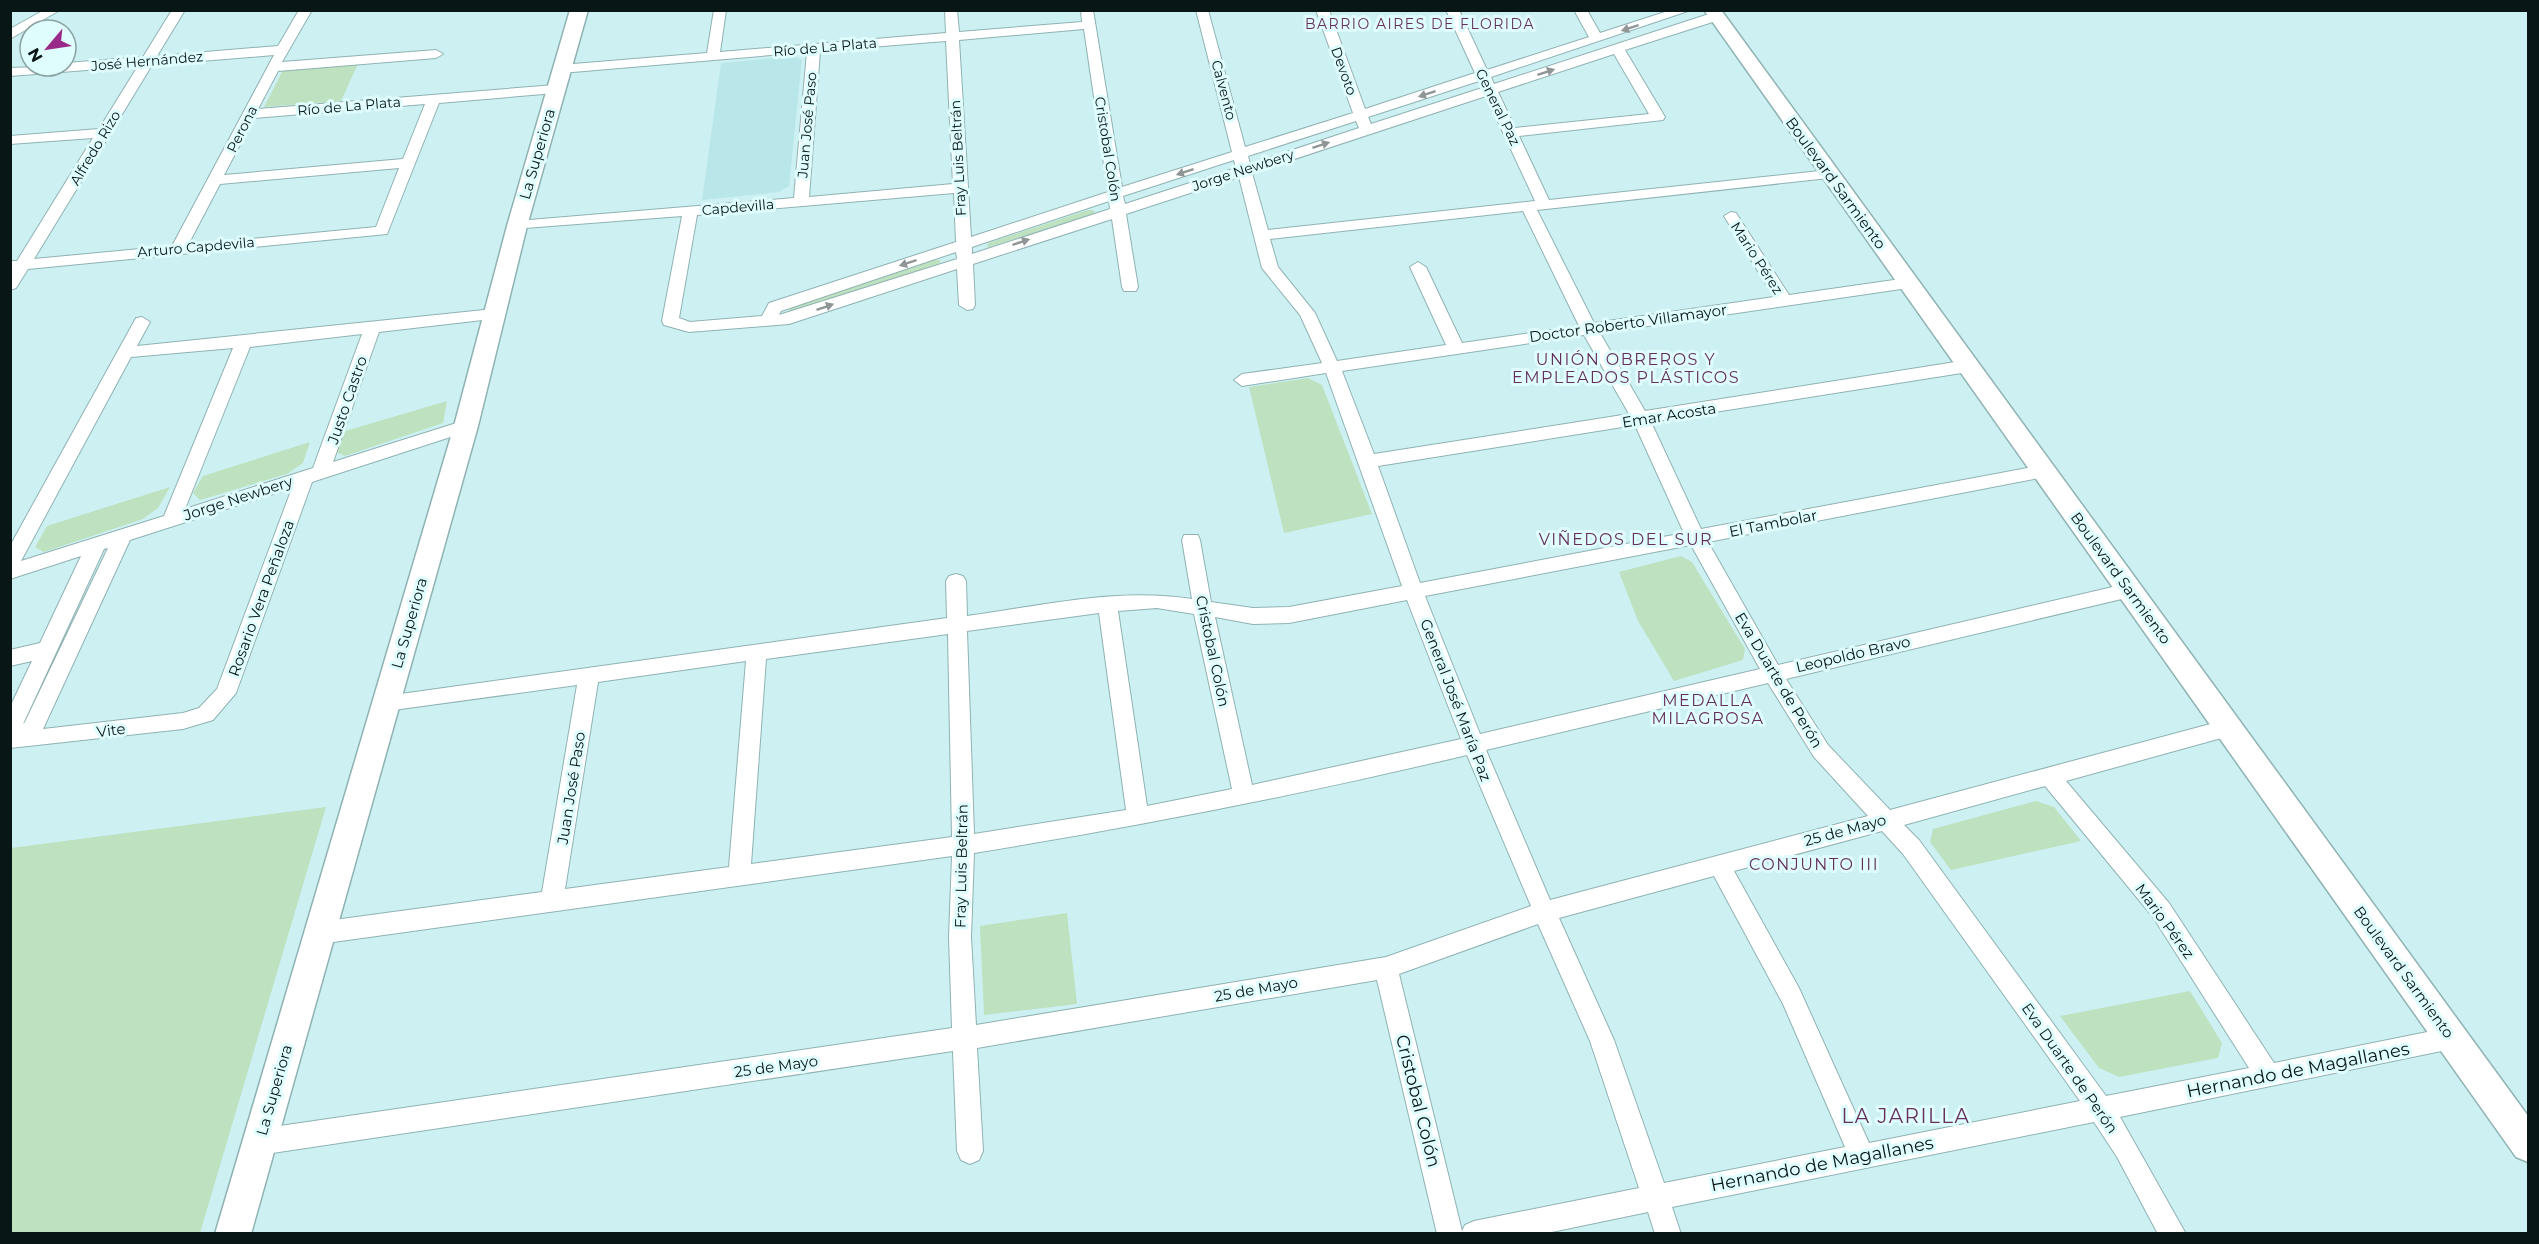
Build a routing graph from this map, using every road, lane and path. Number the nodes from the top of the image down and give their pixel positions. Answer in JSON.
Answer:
{"nodes":[{"id":1,"x":54,"y":10,"type":"edge"},
{"id":2,"x":179,"y":10,"type":"edge"},
{"id":3,"x":306,"y":10,"type":"edge"},
{"id":4,"x":579,"y":10,"type":"edge"},
{"id":5,"x":720,"y":10,"type":"edge"},
{"id":6,"x":951,"y":10,"type":"edge"},
{"id":7,"x":1202,"y":10,"type":"edge"},
{"id":8,"x":1322,"y":10,"type":"edge"},
{"id":9,"x":1452,"y":10,"type":"edge"},
{"id":10,"x":1580,"y":10,"type":"edge"},
{"id":11,"x":1685,"y":10,"type":"edge"},
{"id":12,"x":1714,"y":13,"type":"edge"},
{"id":13,"x":1088,"y":18,"type":"edge"},
{"id":14,"x":10,"y":35,"type":"edge"},
{"id":15,"x":951,"y":37,"type":"junction"},
{"id":16,"x":1597,"y":39,"type":"junction"},
{"id":17,"x":814,"y":48,"type":"junction"},
{"id":18,"x":1618,"y":49,"type":"junction"},
{"id":19,"x":283,"y":50,"type":"junction"},
{"id":20,"x":436,"y":54,"type":"dead end"},
{"id":21,"x":713,"y":56,"type":"junction"},
{"id":22,"x":148,"y":61,"type":"junction"},
{"id":23,"x":273,"y":67,"type":"junction"},
{"id":24,"x":561,"y":69,"type":"junction"},
{"id":25,"x":10,"y":72,"type":"edge"},
{"id":26,"x":1483,"y":76,"type":"junction"},
{"id":27,"x":555,"y":89,"type":"junction"},
{"id":28,"x":1490,"y":91,"type":"junction"},
{"id":29,"x":434,"y":98,"type":"junction"},
{"id":30,"x":250,"y":114,"type":"junction"},
{"id":31,"x":1360,"y":115,"type":"junction"},
{"id":32,"x":1366,"y":131,"type":"junction"},
{"id":33,"x":104,"y":133,"type":"junction"},
{"id":34,"x":1510,"y":134,"type":"junction"},
{"id":35,"x":10,"y":140,"type":"edge"},
{"id":36,"x":1241,"y":154,"type":"junction"},
{"id":37,"x":409,"y":163,"type":"junction"},
{"id":38,"x":1246,"y":170,"type":"junction"},
{"id":39,"x":1829,"y":174,"type":"junction"},
{"id":40,"x":216,"y":180,"type":"junction"},
{"id":41,"x":960,"y":188,"type":"junction"},
{"id":42,"x":1115,"y":194,"type":"junction"},
{"id":43,"x":801,"y":202,"type":"junction"},
{"id":44,"x":1536,"y":205,"type":"junction"},
{"id":45,"x":690,"y":211,"type":"junction"},
{"id":46,"x":1118,"y":211,"type":"junction"},
{"id":47,"x":1731,"y":216,"type":"dead end"},
{"id":48,"x":517,"y":226,"type":"junction"},
{"id":49,"x":1262,"y":234,"type":"junction"},
{"id":50,"x":179,"y":248,"type":"junction"},
{"id":51,"x":964,"y":252,"type":"junction"},
{"id":52,"x":17,"y":265,"type":"edge"},
{"id":53,"x":1418,"y":267,"type":"dead end"},
{"id":54,"x":1908,"y":283,"type":"junction"},
{"id":55,"x":10,"y":285,"type":"edge"},
{"id":56,"x":1130,"y":287,"type":"dead end"},
{"id":57,"x":1784,"y":300,"type":"junction"},
{"id":58,"x":967,"y":305,"type":"dead end"},
{"id":59,"x":494,"y":314,"type":"junction"},
{"id":60,"x":142,"y":322,"type":"dead end"},
{"id":61,"x":372,"y":328,"type":"junction"},
{"id":62,"x":1589,"y":328,"type":"junction"},
{"id":63,"x":244,"y":342,"type":"junction"},
{"id":64,"x":1456,"y":348,"type":"junction"},
{"id":65,"x":126,"y":352,"type":"junction"},
{"id":66,"x":1968,"y":366,"type":"junction"},
{"id":67,"x":1332,"y":367,"type":"junction"},
{"id":68,"x":1242,"y":380,"type":"dead end"},
{"id":69,"x":1641,"y":420,"type":"junction"},
{"id":70,"x":466,"y":426,"type":"junction"},
{"id":71,"x":1368,"y":461,"type":"junction"},
{"id":72,"x":2044,"y":471,"type":"junction"},
{"id":73,"x":313,"y":474,"type":"junction"},
{"id":74,"x":172,"y":519,"type":"junction"},
{"id":75,"x":124,"y":534,"type":"junction"},
{"id":76,"x":1696,"y":538,"type":"junction"},
{"id":77,"x":1191,"y":540,"type":"dead end"},
{"id":78,"x":97,"y":543,"type":"junction"},
{"id":79,"x":10,"y":564,"type":"edge"},
{"id":80,"x":10,"y":572,"type":"edge"},
{"id":81,"x":956,"y":581,"type":"dead end"},
{"id":82,"x":2130,"y":590,"type":"junction"},
{"id":83,"x":1413,"y":591,"type":"junction"},
{"id":84,"x":1107,"y":604,"type":"junction"},
{"id":85,"x":1203,"y":609,"type":"junction"},
{"id":86,"x":955,"y":624,"type":"junction"},
{"id":87,"x":46,"y":650,"type":"junction"},
{"id":88,"x":757,"y":651,"type":"junction"},
{"id":89,"x":10,"y":658,"type":"edge"},
{"id":90,"x":1772,"y":673,"type":"junction"},
{"id":91,"x":589,"y":675,"type":"junction"},
{"id":92,"x":386,"y":703,"type":"junction"},
{"id":93,"x":206,"y":714,"type":"joint"},
{"id":94,"x":2229,"y":728,"type":"junction"},
{"id":95,"x":12,"y":735,"type":"edge"},
{"id":96,"x":1473,"y":744,"type":"junction"},
{"id":97,"x":2049,"y":776,"type":"junction"},
{"id":98,"x":1244,"y":796,"type":"junction"},
{"id":99,"x":1137,"y":817,"type":"junction"},
{"id":100,"x":1886,"y":820,"type":"junction"},
{"id":101,"x":963,"y":845,"type":"junction"},
{"id":102,"x":1719,"y":864,"type":"junction"},
{"id":103,"x":739,"y":876,"type":"junction"},
{"id":104,"x":552,"y":901,"type":"junction"},
{"id":105,"x":1544,"y":912,"type":"junction"},
{"id":106,"x":319,"y":933,"type":"junction"},
{"id":107,"x":1386,"y":968,"type":"junction"},
{"id":108,"x":965,"y":1038,"type":"junction"},
{"id":109,"x":2452,"y":1039,"type":"junction"},
{"id":110,"x":2268,"y":1076,"type":"junction"},
{"id":111,"x":2100,"y":1109,"type":"junction"},
{"id":112,"x":259,"y":1142,"type":"junction"},
{"id":113,"x":2529,"y":1145,"type":"edge"},
{"id":114,"x":970,"y":1151,"type":"dead end"},
{"id":115,"x":1862,"y":1156,"type":"junction"},
{"id":116,"x":1656,"y":1197,"type":"junction"},
{"id":117,"x":233,"y":1233,"type":"edge"},
{"id":118,"x":1450,"y":1233,"type":"edge"},
{"id":119,"x":1474,"y":1233,"type":"edge"},
{"id":120,"x":1668,"y":1233,"type":"edge"},
{"id":121,"x":2173,"y":1233,"type":"edge"}],
"edges":[{"from":1,"to":14,"type":"street"},
{"from":2,"to":22,"type":"street","name":"Alfredo Rizo"},
{"from":3,"to":19,"type":"street","name":"Perona"},
{"from":4,"to":24,"type":"main road","name":"La Superiora"},
{"from":5,"to":21,"type":"street"},
{"from":6,"to":15,"type":"street","name":"Fray Luis Beltrán"},
{"from":7,"to":36,"type":"street","name":"Calvento"},
{"from":8,"to":31,"type":"street","name":"Devoto"},
{"from":9,"to":26,"type":"street","name":"General Paz"},
{"from":10,"to":16,"type":"street"},
{"from":11,"to":16,"type":"street","name":"Jorge Newbery","one_way":true},
{"from":12,"to":18,"type":"street","name":"Jorge Newbery"},
{"from":12,"to":39,"type":"main road","name":"Boulevard Sarmiento"},
{"from":13,"to":15,"type":"street","name":"Río de La Plata"},
{"from":13,"to":42,"type":"street","name":"Cristobal Colón"},
{"from":15,"to":17,"type":"street","name":"Río de La Plata"},
{"from":15,"to":41,"type":"street","name":"Fray Luis Beltrán"},
{"from":16,"to":26,"type":"street","name":"Jorge Newbery"},
{"from":17,"to":21,"type":"street","name":"Río de La Plata"},
{"from":17,"to":43,"type":"street","name":"Juan José Paso"},
{"from":28,"to":18,"type":"street","name":"Jorge Newbery","one_way":true},
{"from":18,"to":34,"type":"street"},
{"from":19,"to":22,"type":"street","name":"José Hernández"},
{"from":19,"to":23,"type":"street","name":"Perona"},
{"from":20,"to":23,"type":"street"},
{"from":21,"to":24,"type":"street","name":"Río de La Plata"},
{"from":22,"to":25,"type":"street","name":"José Hernández"},
{"from":22,"to":33,"type":"street","name":"Alfredo Rizo"},
{"from":23,"to":30,"type":"street","name":"Perona"},
{"from":24,"to":27,"type":"main road","name":"La Superiora"},
{"from":26,"to":28,"type":"street","name":"General Paz"},
{"from":26,"to":31,"type":"street","name":"Jorge Newbery","one_way":true},
{"from":27,"to":29,"type":"street","name":"Río de La Plata"},
{"from":27,"to":48,"type":"main road","name":"La Superiora"},
{"from":28,"to":32,"type":"street","name":"Jorge Newbery"},
{"from":28,"to":34,"type":"street","name":"General Paz"},
{"from":29,"to":30,"type":"street","name":"Río de La Plata"},
{"from":29,"to":37,"type":"street"},
{"from":30,"to":40,"type":"street","name":"Perona"},
{"from":31,"to":32,"type":"street","name":"Devoto"},
{"from":31,"to":36,"type":"street","name":"Jorge Newbery"},
{"from":38,"to":32,"type":"street","name":"Jorge Newbery","one_way":true},
{"from":33,"to":35,"type":"street"},
{"from":33,"to":52,"type":"street","name":"Alfredo Rizo"},
{"from":34,"to":44,"type":"street","name":"General Paz"},
{"from":36,"to":38,"type":"street","name":"Calvento"},
{"from":36,"to":42,"type":"street","name":"Jorge Newbery","one_way":true},
{"from":37,"to":40,"type":"street"},
{"from":37,"to":50,"type":"street","name":"Arturo Capdevila"},
{"from":38,"to":46,"type":"street","name":"Jorge Newbery"},
{"from":38,"to":49,"type":"street","name":"General José María Paz"},
{"from":39,"to":44,"type":"street"},
{"from":39,"to":54,"type":"main road","name":"Boulevard Sarmiento"},
{"from":40,"to":50,"type":"street","name":"Perona"},
{"from":41,"to":43,"type":"street","name":"Capdevilla"},
{"from":41,"to":51,"type":"street","name":"Fray Luis Beltrán"},
{"from":42,"to":46,"type":"street","name":"Cristobal Colón"},
{"from":42,"to":51,"type":"street","name":"Jorge Newbery"},
{"from":43,"to":45,"type":"street","name":"Capdevilla"},
{"from":44,"to":49,"type":"street"},
{"from":44,"to":62,"type":"street","name":"Eva Duarte de Perón"},
{"from":45,"to":48,"type":"street","name":"Capdevilla"},
{"from":45,"to":51,"type":"street","name":"Jorge Newbery"},
{"from":51,"to":46,"type":"street","name":"Jorge Newbery","one_way":true},
{"from":46,"to":56,"type":"street","name":"Cristobal Colón"},
{"from":47,"to":57,"type":"street","name":"Mario Pérez"},
{"from":48,"to":59,"type":"main road","name":"La Superiora"},
{"from":49,"to":67,"type":"street","name":"General José María Paz"},
{"from":50,"to":52,"type":"street","name":"Arturo Capdevila"},
{"from":51,"to":58,"type":"street","name":"Fray Luis Beltrán"},
{"from":52,"to":55,"type":"street","name":"Alfredo Rizo"},
{"from":53,"to":64,"type":"street"},
{"from":54,"to":57,"type":"street","name":"Doctor Roberto Villamayor"},
{"from":54,"to":66,"type":"main road","name":"Boulevard Sarmiento"},
{"from":57,"to":62,"type":"street","name":"Doctor Roberto Villamayor"},
{"from":59,"to":61,"type":"street"},
{"from":59,"to":70,"type":"main road","name":"La Superiora"},
{"from":60,"to":65,"type":"street"},
{"from":61,"to":63,"type":"street"},
{"from":61,"to":73,"type":"street","name":"Justo Castro"},
{"from":62,"to":64,"type":"street","name":"Doctor Roberto Villamayor"},
{"from":62,"to":69,"type":"street","name":"Eva Duarte de Perón"},
{"from":63,"to":65,"type":"street"},
{"from":63,"to":74,"type":"street"},
{"from":64,"to":67,"type":"street","name":"Doctor Roberto Villamayor"},
{"from":65,"to":79,"type":"street"},
{"from":66,"to":69,"type":"street","name":"Emar Acosta"},
{"from":66,"to":72,"type":"main road","name":"Boulevard Sarmiento"},
{"from":67,"to":68,"type":"street","name":"Doctor Roberto Villamayor"},
{"from":67,"to":71,"type":"street","name":"General José María Paz"},
{"from":69,"to":71,"type":"street","name":"Emar Acosta"},
{"from":69,"to":76,"type":"street","name":"Eva Duarte de Perón"},
{"from":70,"to":73,"type":"street","name":"Jorge Newbery"},
{"from":70,"to":92,"type":"main road","name":"La Superiora"},
{"from":71,"to":83,"type":"street","name":"General José María Paz"},
{"from":72,"to":76,"type":"street","name":"El Tambolar"},
{"from":72,"to":82,"type":"main road","name":"Boulevard Sarmiento"},
{"from":73,"to":74,"type":"street","name":"Jorge Newbery"},
{"from":73,"to":93,"type":"street","name":"Rosario Vera Peñaloza"},
{"from":74,"to":75,"type":"street","name":"Jorge Newbery"},
{"from":75,"to":78,"type":"street","name":"Jorge Newbery"},
{"from":75,"to":95,"type":"street"},
{"from":76,"to":83,"type":"street","name":"El Tambolar"},
{"from":76,"to":90,"type":"street","name":"Eva Duarte de Perón"},
{"from":77,"to":85,"type":"street","name":"Cristobal Colón"},
{"from":78,"to":80,"type":"street","name":"Jorge Newbery"},
{"from":78,"to":87,"type":"street"},
{"from":81,"to":86,"type":"street","name":"Fray Luis Beltrán"},
{"from":82,"to":90,"type":"street","name":"Leopoldo Bravo"},
{"from":82,"to":94,"type":"main road","name":"Boulevard Sarmiento"},
{"from":83,"to":85,"type":"street","name":"El Tambolar"},
{"from":83,"to":96,"type":"street","name":"General José María Paz"},
{"from":84,"to":85,"type":"street","name":"El Tambolar"},
{"from":84,"to":86,"type":"street","name":"El Tambolar"},
{"from":84,"to":99,"type":"street"},
{"from":85,"to":98,"type":"street","name":"Cristobal Colón"},
{"from":86,"to":88,"type":"street","name":"El Tambolar"},
{"from":86,"to":101,"type":"street","name":"Fray Luis Beltrán"},
{"from":87,"to":89,"type":"street"},
{"from":87,"to":95,"type":"street"},
{"from":88,"to":91,"type":"street","name":"El Tambolar"},
{"from":88,"to":103,"type":"street"},
{"from":90,"to":96,"type":"street","name":"Leopoldo Bravo"},
{"from":90,"to":100,"type":"street","name":"Eva Duarte de Perón"},
{"from":91,"to":92,"type":"street","name":"El Tambolar"},
{"from":91,"to":104,"type":"street","name":"Juan José Paso"},
{"from":92,"to":106,"type":"main road","name":"La Superiora"},
{"from":93,"to":95,"type":"street","name":"Vite"},
{"from":94,"to":97,"type":"street","name":"25 de Mayo"},
{"from":94,"to":109,"type":"main road","name":"Boulevard Sarmiento"},
{"from":96,"to":98,"type":"street","name":"Leopoldo Bravo"},
{"from":96,"to":105,"type":"street","name":"General José María Paz"},
{"from":97,"to":100,"type":"street","name":"25 de Mayo"},
{"from":97,"to":110,"type":"street","name":"Mario Pérez"},
{"from":98,"to":99,"type":"street","name":"Leopoldo Bravo"},
{"from":99,"to":101,"type":"street","name":"Leopoldo Bravo"},
{"from":100,"to":102,"type":"street","name":"25 de Mayo"},
{"from":100,"to":111,"type":"street","name":"Eva Duarte de Perón"},
{"from":101,"to":103,"type":"street","name":"Leopoldo Bravo"},
{"from":101,"to":108,"type":"street","name":"Fray Luis Beltrán"},
{"from":102,"to":105,"type":"street","name":"25 de Mayo"},
{"from":102,"to":115,"type":"street"},
{"from":103,"to":104,"type":"street","name":"Leopoldo Bravo"},
{"from":104,"to":106,"type":"street","name":"Leopoldo Bravo"},
{"from":105,"to":107,"type":"street","name":"25 de Mayo"},
{"from":105,"to":116,"type":"street","name":"General José María Paz"},
{"from":106,"to":112,"type":"main road","name":"La Superiora"},
{"from":107,"to":108,"type":"street","name":"25 de Mayo"},
{"from":107,"to":118,"type":"street","name":"Cristobal Colón"},
{"from":108,"to":112,"type":"street","name":"25 de Mayo"},
{"from":108,"to":114,"type":"street","name":"Fray Luis Beltrán"},
{"from":109,"to":110,"type":"street","name":"Hernando de Magallanes"},
{"from":109,"to":113,"type":"main road","name":"Boulevard Sarmiento"},
{"from":110,"to":111,"type":"street","name":"Hernando de Magallanes"},
{"from":111,"to":115,"type":"street","name":"Hernando de Magallanes"},
{"from":111,"to":121,"type":"street","name":"Eva Duarte de Perón"},
{"from":112,"to":117,"type":"main road","name":"La Superiora"},
{"from":115,"to":116,"type":"street","name":"Hernando de Magallanes"},
{"from":116,"to":119,"type":"street","name":"Hernando de Magallanes"},
{"from":116,"to":120,"type":"street","name":"General José María Paz"}]}
